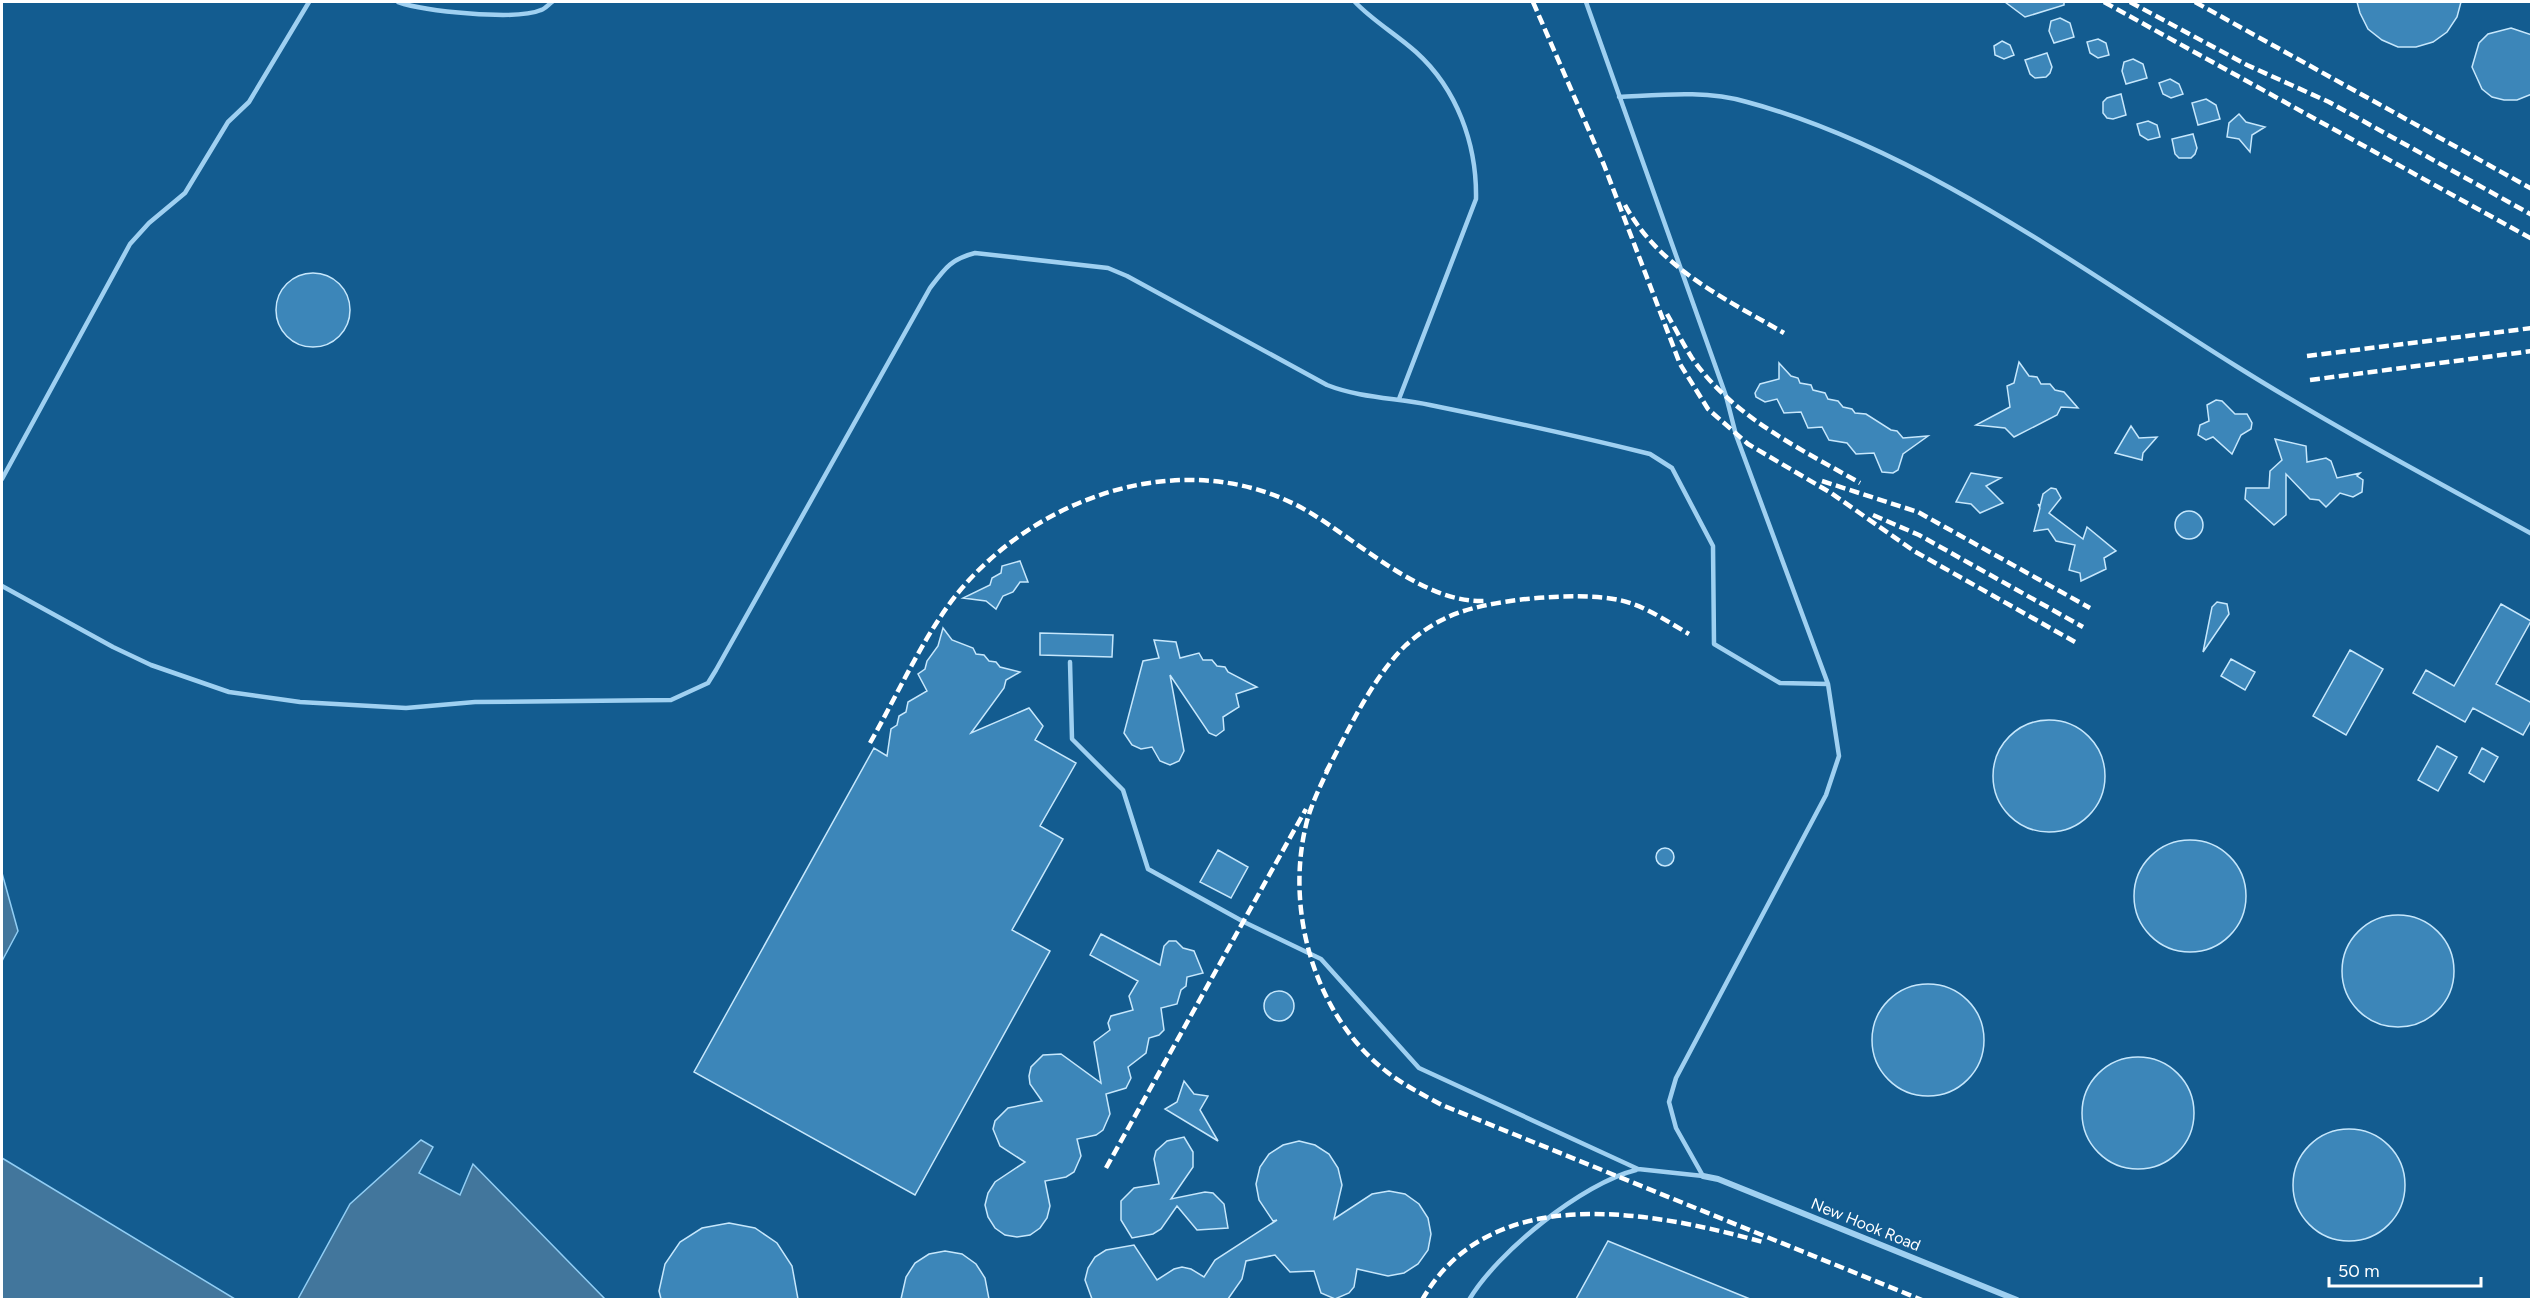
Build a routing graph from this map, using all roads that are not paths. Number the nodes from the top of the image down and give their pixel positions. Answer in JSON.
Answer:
{"nodes":[{"id":1,"x":309,"y":2,"type":"edge"},
{"id":2,"x":398,"y":2,"type":"edge"},
{"id":3,"x":552,"y":2,"type":"edge"},
{"id":4,"x":1355,"y":2,"type":"edge"},
{"id":5,"x":1586,"y":2,"type":"edge"},
{"id":6,"x":1619,"y":97,"type":"junction"},
{"id":7,"x":1399,"y":399,"type":"junction"},
{"id":8,"x":2,"y":479,"type":"edge"},
{"id":9,"x":2532,"y":534,"type":"edge"},
{"id":10,"x":2,"y":586,"type":"edge"},
{"id":11,"x":1070,"y":662,"type":"dead end"},
{"id":12,"x":1828,"y":684,"type":"junction"},
{"id":13,"x":1638,"y":1169,"type":"junction"},
{"id":14,"x":1703,"y":1176,"type":"junction"},
{"id":15,"x":1469,"y":1299,"type":"edge"},
{"id":16,"x":2018,"y":1299,"type":"edge"}],
"edges":[{"from":1,"to":8,"type":"lane"},
{"from":2,"to":3,"type":"lane"},
{"from":4,"to":7,"type":"lane"},
{"from":5,"to":6,"type":"lane"},
{"from":6,"to":9,"type":"lane"},
{"from":6,"to":12,"type":"lane"},
{"from":7,"to":10,"type":"lane"},
{"from":7,"to":12,"type":"lane"},
{"from":11,"to":13,"type":"lane"},
{"from":12,"to":14,"type":"lane"},
{"from":13,"to":14,"type":"lane"},
{"from":13,"to":15,"type":"lane"},
{"from":14,"to":16,"type":"street","name":"New Hook Road"}]}
